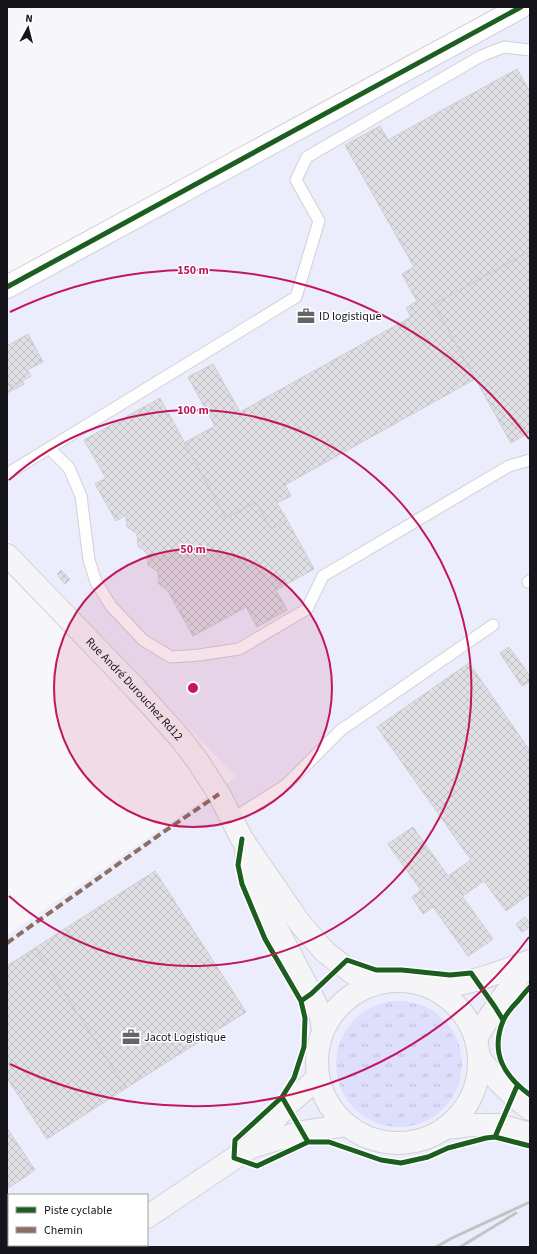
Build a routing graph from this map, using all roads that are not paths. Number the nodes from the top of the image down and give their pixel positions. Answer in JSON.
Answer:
{"nodes":[{"id":1,"x":521,"y":7,"type":"edge"},
{"id":2,"x":530,"y":50,"type":"edge"},
{"id":3,"x":7,"y":287,"type":"edge"},
{"id":4,"x":50,"y":449,"type":"junction"},
{"id":5,"x":530,"y":460,"type":"edge"},
{"id":6,"x":7,"y":474,"type":"edge"},
{"id":7,"x":7,"y":555,"type":"edge"},
{"id":8,"x":493,"y":625,"type":"dead end"},
{"id":9,"x":232,"y":819,"type":"junction"},
{"id":10,"x":242,"y":839,"type":"junction"},
{"id":11,"x":530,"y":961,"type":"edge"},
{"id":12,"x":378,"y":983,"type":"junction"},
{"id":13,"x":433,"y":988,"type":"junction"},
{"id":14,"x":323,"y":1030,"type":"junction"},
{"id":15,"x":478,"y":1049,"type":"junction"},
{"id":16,"x":318,"y":1078,"type":"junction"},
{"id":17,"x":530,"y":1109,"type":"edge"},
{"id":18,"x":347,"y":1125,"type":"junction"},
{"id":19,"x":446,"y":1128,"type":"junction"},
{"id":20,"x":530,"y":1134,"type":"edge"},
{"id":21,"x":251,"y":1147,"type":"junction"},
{"id":22,"x":148,"y":1217,"type":"edge"}],
"edges":[{"from":1,"to":3,"type":"street"},
{"from":2,"to":4,"type":"lane"},
{"from":4,"to":5,"type":"lane"},
{"from":4,"to":6,"type":"lane"},
{"from":7,"to":9,"type":"main road","name":"Rue André Durouchez Rd12"},
{"from":8,"to":9,"type":"lane"},
{"from":9,"to":10,"type":"main road","name":"Rue André Durouchez Rd12"},
{"from":10,"to":12,"type":"main road","name":"Rue André Durouchez Rd12"},
{"from":10,"to":14,"type":"main road","name":"Rue André Durouchez Rd12"},
{"from":11,"to":13,"type":"main road"},
{"from":11,"to":15,"type":"main road"},
{"from":12,"to":13,"type":"main road"},
{"from":12,"to":14,"type":"main road"},
{"from":13,"to":15,"type":"main road"},
{"from":14,"to":16,"type":"main road"},
{"from":15,"to":17,"type":"main road"},
{"from":15,"to":19,"type":"main road"},
{"from":16,"to":18,"type":"main road"},
{"from":16,"to":21,"type":"main road"},
{"from":18,"to":19,"type":"main road"},
{"from":18,"to":21,"type":"main road"},
{"from":19,"to":20,"type":"main road"},
{"from":21,"to":22,"type":"main road"}]}
